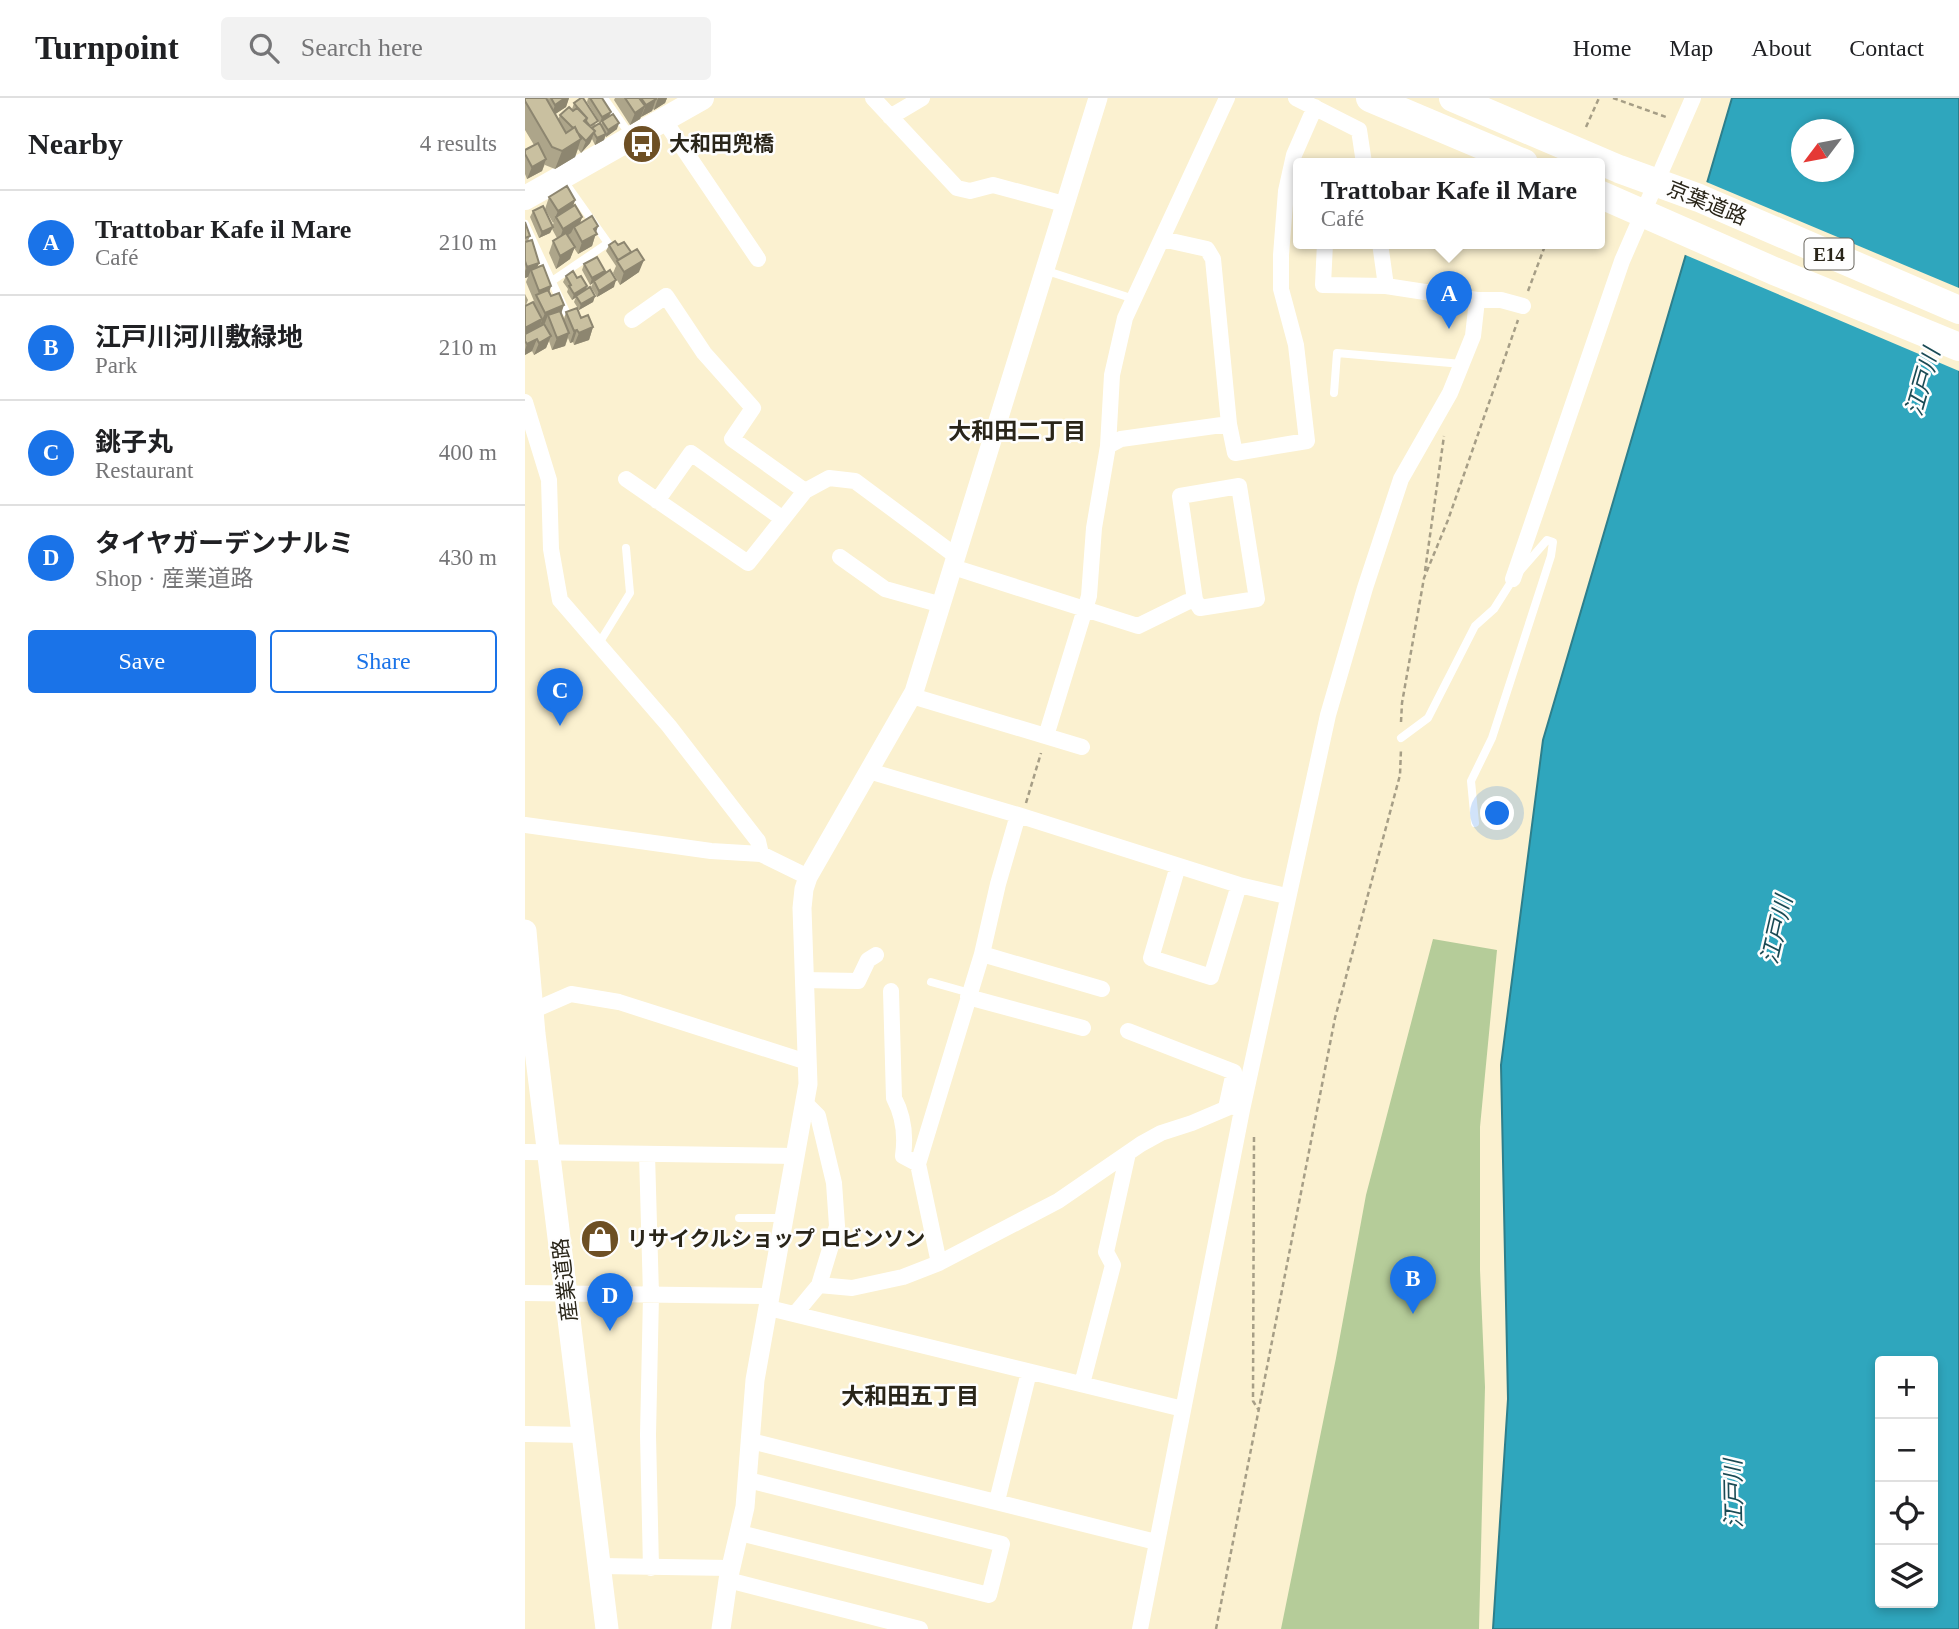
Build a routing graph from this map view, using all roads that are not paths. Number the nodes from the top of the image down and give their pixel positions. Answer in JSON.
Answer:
{"nodes":[{"id":1,"x":604,"y":98,"type":"edge"},
{"id":2,"x":702,"y":98,"type":"edge"},
{"id":3,"x":873,"y":98,"type":"edge"},
{"id":4,"x":922,"y":98,"type":"edge"},
{"id":5,"x":1098,"y":98,"type":"edge"},
{"id":6,"x":1227,"y":98,"type":"edge"},
{"id":7,"x":1296,"y":98,"type":"edge"},
{"id":8,"x":1370,"y":98,"type":"edge"},
{"id":9,"x":1453,"y":98,"type":"edge"},
{"id":10,"x":1693,"y":98,"type":"edge"},
{"id":11,"x":1315,"y":107,"type":"junction"},
{"id":12,"x":890,"y":117,"type":"junction"},
{"id":13,"x":664,"y":120,"type":"junction"},
{"id":14,"x":632,"y":138,"type":"junction"},
{"id":15,"x":1293,"y":158,"type":"edge"},
{"id":16,"x":1363,"y":158,"type":"edge"},
{"id":17,"x":1512,"y":158,"type":"edge"},
{"id":18,"x":1593,"y":158,"type":"edge"},
{"id":19,"x":1293,"y":160,"type":"edge"},
{"id":20,"x":1605,"y":163,"type":"edge"},
{"id":21,"x":562,"y":177,"type":"junction"},
{"id":22,"x":1605,"y":195,"type":"edge"},
{"id":23,"x":525,"y":198,"type":"edge"},
{"id":24,"x":1064,"y":204,"type":"junction"},
{"id":25,"x":525,"y":224,"type":"edge"},
{"id":26,"x":1162,"y":239,"type":"junction"},
{"id":27,"x":1325,"y":249,"type":"edge"},
{"id":28,"x":1381,"y":249,"type":"edge"},
{"id":29,"x":758,"y":259,"type":"dead end"},
{"id":30,"x":1044,"y":270,"type":"junction"},
{"id":31,"x":552,"y":281,"type":"junction"},
{"id":32,"x":1386,"y":286,"type":"junction"},
{"id":33,"x":1134,"y":299,"type":"junction"},
{"id":34,"x":1477,"y":300,"type":"junction"},
{"id":35,"x":1523,"y":306,"type":"road end"},
{"id":36,"x":1959,"y":310,"type":"edge"},
{"id":37,"x":566,"y":312,"type":"edge"},
{"id":38,"x":632,"y":320,"type":"dead end"},
{"id":39,"x":1959,"y":347,"type":"edge"},
{"id":40,"x":1462,"y":364,"type":"junction"},
{"id":41,"x":1334,"y":393,"type":"dead end"},
{"id":42,"x":525,"y":402,"type":"edge"},
{"id":43,"x":1229,"y":424,"type":"junction"},
{"id":44,"x":1108,"y":446,"type":"junction"},
{"id":45,"x":626,"y":479,"type":"dead end"},
{"id":46,"x":805,"y":492,"type":"junction"},
{"id":47,"x":657,"y":501,"type":"junction"},
{"id":48,"x":783,"y":519,"type":"junction"},
{"id":49,"x":626,"y":548,"type":"dead end"},
{"id":50,"x":840,"y":557,"type":"dead end"},
{"id":51,"x":954,"y":561,"type":"junction"},
{"id":52,"x":1513,"y":579,"type":"junction"},
{"id":53,"x":1195,"y":600,"type":"junction"},
{"id":54,"x":942,"y":605,"type":"junction"},
{"id":55,"x":1084,"y":609,"type":"junction"},
{"id":56,"x":598,"y":645,"type":"junction"},
{"id":57,"x":912,"y":696,"type":"junction"},
{"id":58,"x":1046,"y":736,"type":"junction"},
{"id":59,"x":1401,"y":738,"type":"road end"},
{"id":60,"x":1082,"y":747,"type":"dead end"},
{"id":61,"x":869,"y":771,"type":"junction"},
{"id":62,"x":1020,"y":816,"type":"junction"},
{"id":63,"x":1475,"y":823,"type":"dead end"},
{"id":64,"x":525,"y":825,"type":"edge"},
{"id":65,"x":761,"y":853,"type":"junction"},
{"id":66,"x":1178,"y":866,"type":"junction"},
{"id":67,"x":808,"y":877,"type":"junction"},
{"id":68,"x":1239,"y":886,"type":"junction"},
{"id":69,"x":1282,"y":895,"type":"dead end"},
{"id":70,"x":525,"y":931,"type":"edge"},
{"id":71,"x":982,"y":954,"type":"junction"},
{"id":72,"x":876,"y":955,"type":"dead end"},
{"id":73,"x":804,"y":981,"type":"junction"},
{"id":74,"x":931,"y":982,"type":"dead end"},
{"id":75,"x":1102,"y":989,"type":"dead end"},
{"id":76,"x":891,"y":991,"type":"dead end"},
{"id":77,"x":969,"y":995,"type":"junction"},
{"id":78,"x":532,"y":1012,"type":"junction"},
{"id":79,"x":1083,"y":1028,"type":"dead end"},
{"id":80,"x":1128,"y":1031,"type":"dead end"},
{"id":81,"x":807,"y":1062,"type":"junction"},
{"id":82,"x":805,"y":1103,"type":"junction"},
{"id":83,"x":1234,"y":1109,"type":"junction"},
{"id":84,"x":525,"y":1152,"type":"edge"},
{"id":85,"x":549,"y":1152,"type":"junction"},
{"id":86,"x":1128,"y":1153,"type":"junction"},
{"id":87,"x":647,"y":1154,"type":"junction"},
{"id":88,"x":796,"y":1156,"type":"junction"},
{"id":89,"x":918,"y":1164,"type":"junction"},
{"id":90,"x":739,"y":1218,"type":"dead end"},
{"id":91,"x":785,"y":1218,"type":"junction"},
{"id":92,"x":940,"y":1263,"type":"junction"},
{"id":93,"x":820,"y":1285,"type":"junction"},
{"id":94,"x":525,"y":1293,"type":"edge"},
{"id":95,"x":566,"y":1293,"type":"junction"},
{"id":96,"x":651,"y":1295,"type":"junction"},
{"id":97,"x":770,"y":1302,"type":"junction"},
{"id":98,"x":795,"y":1314,"type":"junction"},
{"id":99,"x":1030,"y":1372,"type":"junction"},
{"id":100,"x":1082,"y":1384,"type":"junction"},
{"id":101,"x":1183,"y":1409,"type":"junction"},
{"id":102,"x":525,"y":1434,"type":"edge"},
{"id":103,"x":584,"y":1435,"type":"junction"},
{"id":104,"x":751,"y":1441,"type":"junction"},
{"id":105,"x":748,"y":1480,"type":"junction"},
{"id":106,"x":997,"y":1501,"type":"junction"},
{"id":107,"x":740,"y":1533,"type":"junction"},
{"id":108,"x":1156,"y":1542,"type":"junction"},
{"id":109,"x":600,"y":1566,"type":"junction"},
{"id":110,"x":651,"y":1568,"type":"junction"},
{"id":111,"x":729,"y":1574,"type":"junction"},
{"id":112,"x":607,"y":1629,"type":"edge"},
{"id":113,"x":721,"y":1629,"type":"edge"},
{"id":114,"x":920,"y":1629,"type":"edge"},
{"id":115,"x":1140,"y":1629,"type":"edge"}],
"edges":[{"from":1,"to":14,"type":"lane"},
{"from":2,"to":13,"type":"main road"},
{"from":3,"to":12,"type":"street"},
{"from":4,"to":12,"type":"street"},
{"from":5,"to":24,"type":"street"},
{"from":6,"to":26,"type":"street"},
{"from":7,"to":11,"type":"street"},
{"from":8,"to":17,"type":"highway"},
{"from":9,"to":18,"type":"highway","name":"京葉道路","number":"E14"},
{"from":10,"to":52,"type":"street"},
{"from":11,"to":15,"type":"street"},
{"from":11,"to":16,"type":"street"},
{"from":12,"to":24,"type":"street"},
{"from":13,"to":14,"type":"main road"},
{"from":13,"to":29,"type":"street"},
{"from":14,"to":21,"type":"main road"},
{"from":19,"to":43,"type":"street"},
{"from":20,"to":36,"type":"highway","name":"京葉道路","number":"E14"},
{"from":21,"to":23,"type":"main road"},
{"from":21,"to":31,"type":"lane"},
{"from":22,"to":39,"type":"highway","name":"京葉道路","number":"E14"},
{"from":24,"to":30,"type":"street"},
{"from":25,"to":31,"type":"lane"},
{"from":26,"to":33,"type":"street"},
{"from":26,"to":43,"type":"street"},
{"from":27,"to":32,"type":"street"},
{"from":28,"to":32,"type":"street"},
{"from":30,"to":33,"type":"lane"},
{"from":30,"to":51,"type":"street"},
{"from":31,"to":37,"type":"lane"},
{"from":32,"to":34,"type":"street"},
{"from":33,"to":44,"type":"street"},
{"from":34,"to":35,"type":"street"},
{"from":34,"to":40,"type":"street"},
{"from":38,"to":46,"type":"street"},
{"from":40,"to":41,"type":"lane"},
{"from":40,"to":83,"type":"street"},
{"from":42,"to":56,"type":"street"},
{"from":43,"to":44,"type":"street"},
{"from":44,"to":55,"type":"street"},
{"from":45,"to":47,"type":"street"},
{"from":46,"to":48,"type":"street"},
{"from":46,"to":51,"type":"street"},
{"from":47,"to":48,"type":"street"},
{"from":47,"to":48,"type":"street"},
{"from":49,"to":56,"type":"lane"},
{"from":50,"to":54,"type":"street"},
{"from":51,"to":54,"type":"street"},
{"from":51,"to":55,"type":"street"},
{"from":52,"to":59,"type":"lane"},
{"from":52,"to":63,"type":"lane"},
{"from":53,"to":53,"type":"street"},
{"from":53,"to":55,"type":"street"},
{"from":54,"to":57,"type":"street"},
{"from":55,"to":58,"type":"street"},
{"from":56,"to":65,"type":"street"},
{"from":57,"to":58,"type":"street"},
{"from":57,"to":61,"type":"street"},
{"from":58,"to":60,"type":"street"},
{"from":61,"to":62,"type":"street"},
{"from":61,"to":67,"type":"street"},
{"from":62,"to":66,"type":"street"},
{"from":62,"to":71,"type":"street"},
{"from":64,"to":65,"type":"street"},
{"from":65,"to":67,"type":"street"},
{"from":66,"to":68,"type":"street"},
{"from":66,"to":68,"type":"street"},
{"from":67,"to":73,"type":"street"},
{"from":68,"to":69,"type":"street"},
{"from":70,"to":78,"type":"main road","name":"産業道路"},
{"from":71,"to":75,"type":"street"},
{"from":71,"to":77,"type":"street"},
{"from":72,"to":73,"type":"street"},
{"from":73,"to":81,"type":"street"},
{"from":74,"to":77,"type":"lane"},
{"from":76,"to":89,"type":"street"},
{"from":77,"to":79,"type":"street"},
{"from":77,"to":89,"type":"street"},
{"from":78,"to":81,"type":"street"},
{"from":78,"to":85,"type":"main road","name":"産業道路"},
{"from":80,"to":83,"type":"street"},
{"from":81,"to":82,"type":"street"},
{"from":82,"to":88,"type":"street"},
{"from":82,"to":93,"type":"street"},
{"from":83,"to":86,"type":"street"},
{"from":83,"to":101,"type":"street"},
{"from":84,"to":85,"type":"street"},
{"from":85,"to":87,"type":"street"},
{"from":85,"to":95,"type":"main road","name":"産業道路"},
{"from":86,"to":92,"type":"street"},
{"from":86,"to":100,"type":"street"},
{"from":87,"to":88,"type":"street"},
{"from":87,"to":96,"type":"street"},
{"from":88,"to":91,"type":"street"},
{"from":89,"to":92,"type":"street"},
{"from":90,"to":91,"type":"lane"},
{"from":91,"to":97,"type":"street"},
{"from":92,"to":93,"type":"street"},
{"from":93,"to":98,"type":"street"},
{"from":94,"to":95,"type":"street"},
{"from":95,"to":96,"type":"street"},
{"from":95,"to":103,"type":"main road","name":"産業道路"},
{"from":96,"to":97,"type":"street"},
{"from":96,"to":110,"type":"street"},
{"from":97,"to":98,"type":"street"},
{"from":97,"to":104,"type":"street"},
{"from":98,"to":99,"type":"street"},
{"from":99,"to":100,"type":"street"},
{"from":99,"to":106,"type":"street"},
{"from":100,"to":101,"type":"street"},
{"from":101,"to":108,"type":"street"},
{"from":102,"to":103,"type":"street"},
{"from":103,"to":109,"type":"main road","name":"産業道路"},
{"from":104,"to":105,"type":"street"},
{"from":104,"to":106,"type":"street"},
{"from":105,"to":107,"type":"street"},
{"from":105,"to":107,"type":"street"},
{"from":106,"to":108,"type":"street"},
{"from":107,"to":111,"type":"street"},
{"from":108,"to":115,"type":"street"},
{"from":109,"to":110,"type":"street"},
{"from":109,"to":112,"type":"main road","name":"産業道路"},
{"from":110,"to":111,"type":"street"},
{"from":111,"to":113,"type":"street"},
{"from":111,"to":114,"type":"street"}]}
